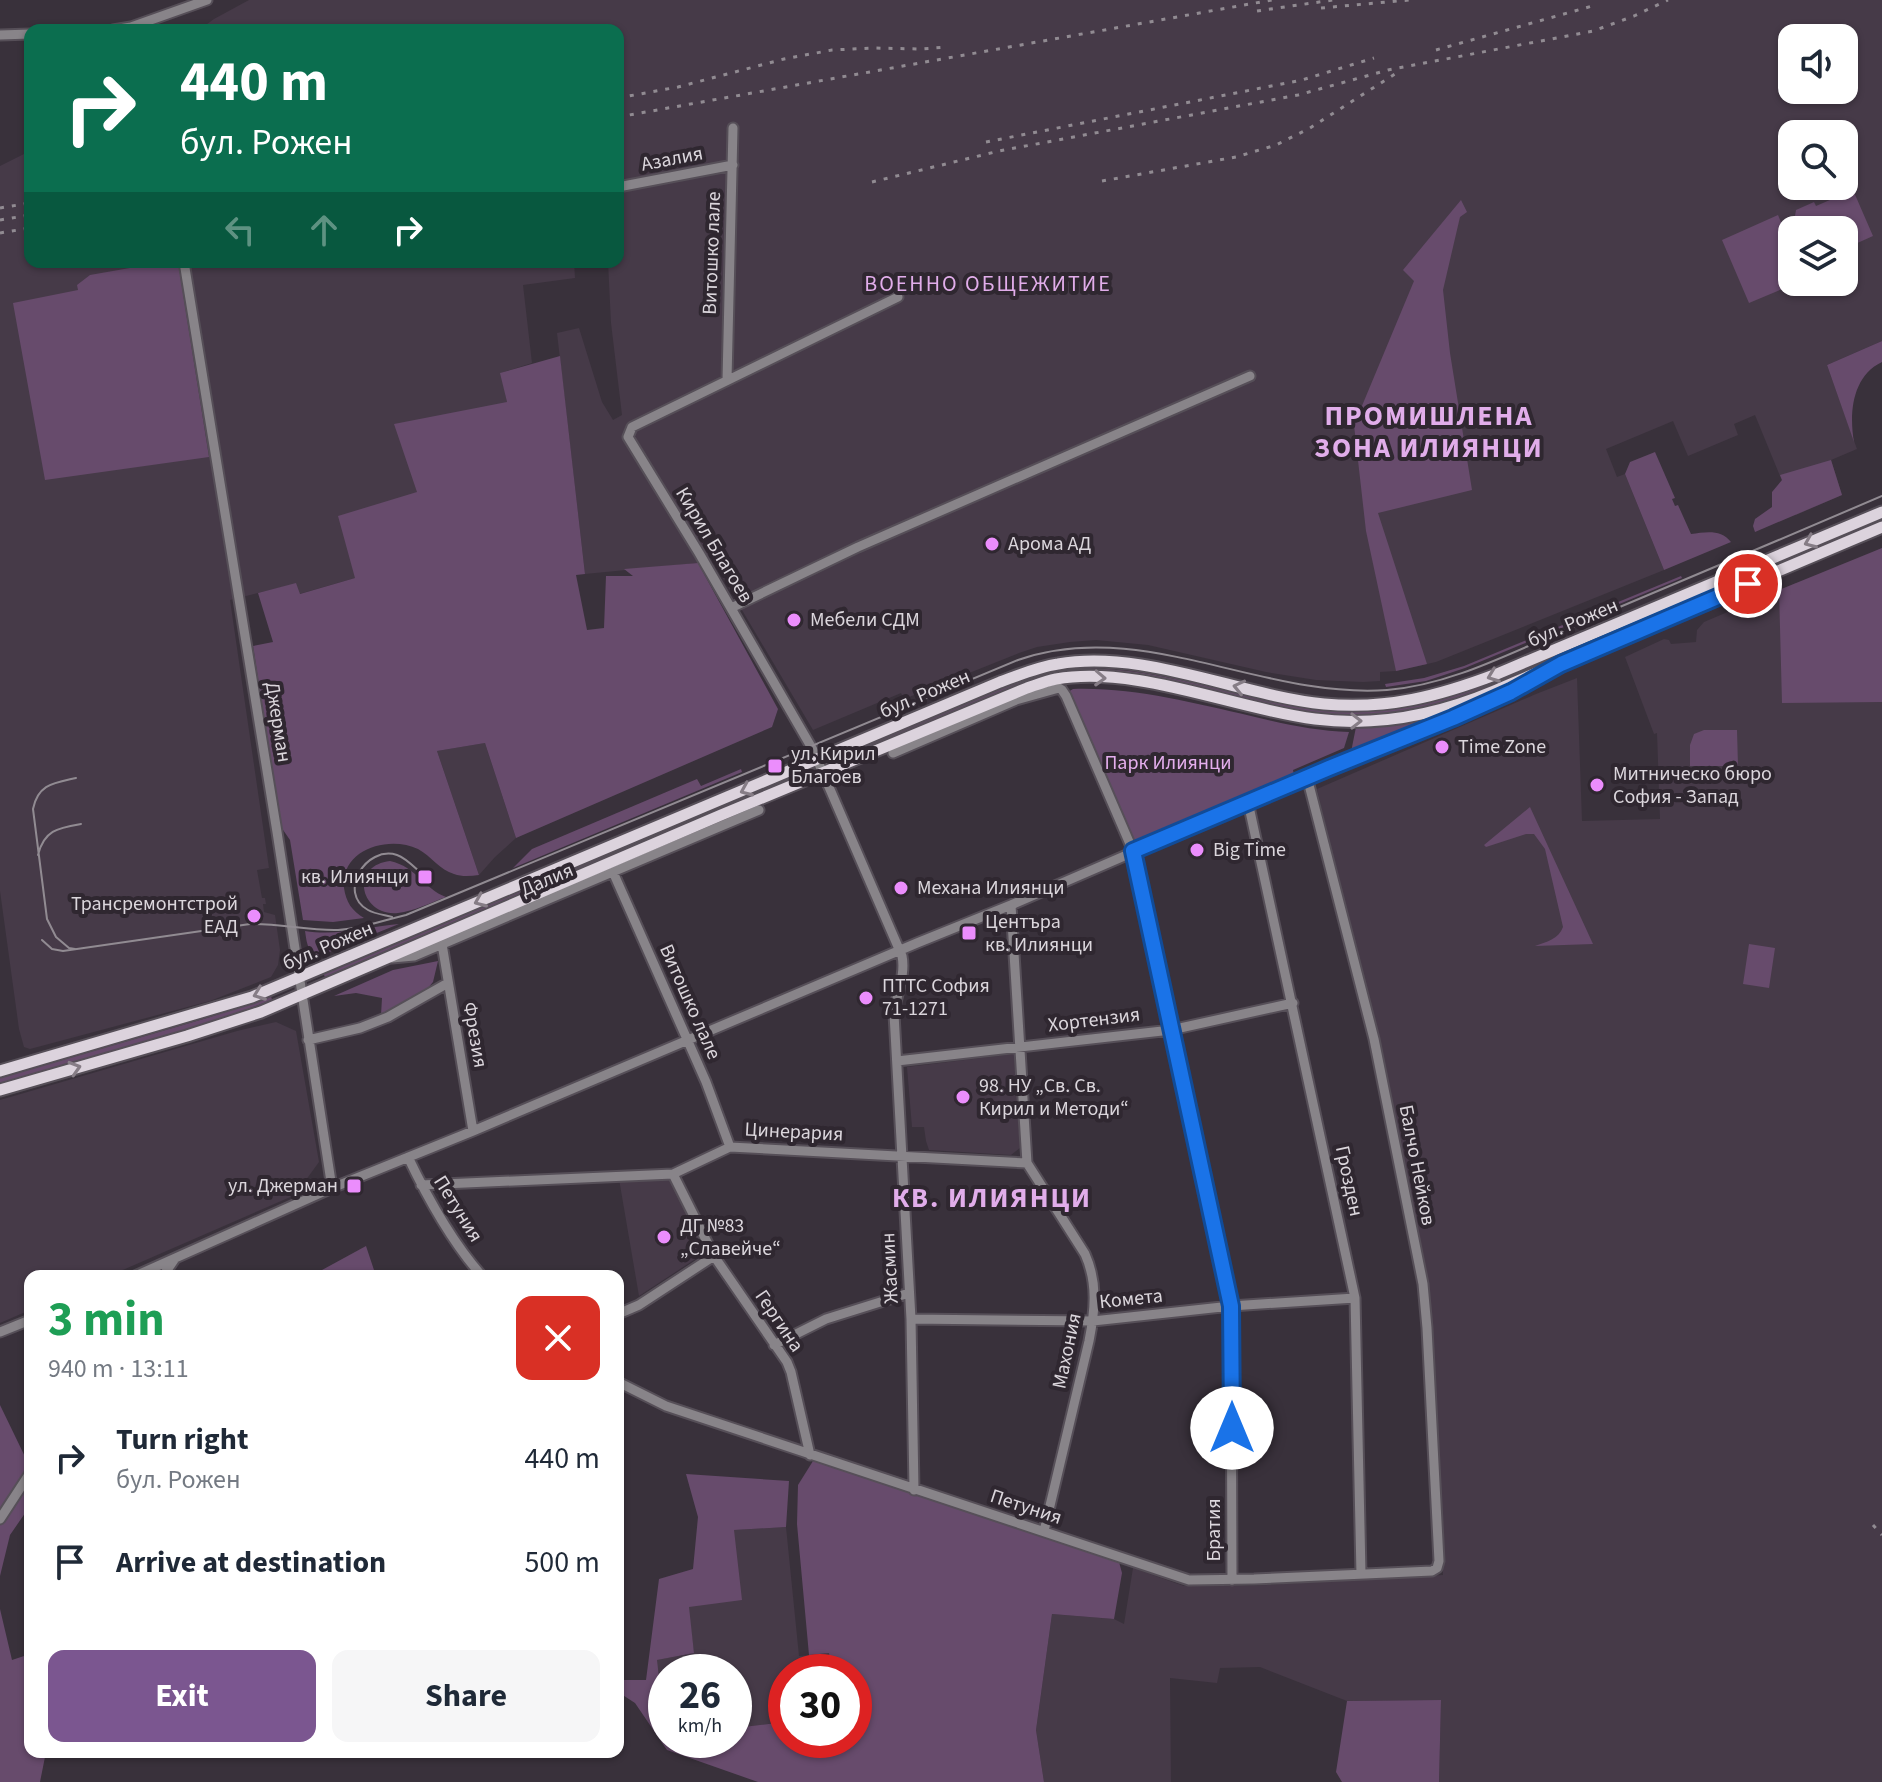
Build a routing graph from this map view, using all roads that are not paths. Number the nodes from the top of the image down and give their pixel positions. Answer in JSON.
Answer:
{"nodes":[{"id":1,"x":207,"y":0,"type":"edge"},
{"id":2,"x":139,"y":24,"type":"edge"},
{"id":3,"x":24,"y":34,"type":"edge"},
{"id":4,"x":0,"y":35,"type":"edge"},
{"id":5,"x":733,"y":128,"type":"dead end"},
{"id":6,"x":733,"y":165,"type":"junction"},
{"id":7,"x":624,"y":186,"type":"edge"},
{"id":8,"x":185,"y":268,"type":"edge"},
{"id":9,"x":898,"y":297,"type":"dead end"},
{"id":10,"x":1250,"y":376,"type":"dead end"},
{"id":11,"x":727,"y":380,"type":"junction"},
{"id":12,"x":1882,"y":512,"type":"edge"},
{"id":13,"x":1882,"y":527,"type":"edge"},
{"id":14,"x":731,"y":608,"type":"junction"},
{"id":15,"x":1561,"y":664,"type":"junction"},
{"id":16,"x":921,"y":736,"type":"junction"},
{"id":17,"x":893,"y":753,"type":"dead end"},
{"id":18,"x":817,"y":760,"type":"junction"},
{"id":19,"x":824,"y":773,"type":"junction"},
{"id":20,"x":1307,"y":777,"type":"junction"},
{"id":21,"x":1248,"y":802,"type":"junction"},
{"id":22,"x":759,"y":810,"type":"dead end"},
{"id":23,"x":723,"y":820,"type":"junction"},
{"id":24,"x":1133,"y":851,"type":"junction"},
{"id":25,"x":613,"y":872,"type":"junction"},
{"id":26,"x":1011,"y":905,"type":"junction"},
{"id":27,"x":442,"y":944,"type":"junction"},
{"id":28,"x":899,"y":950,"type":"junction"},
{"id":29,"x":381,"y":961,"type":"junction"},
{"id":30,"x":299,"y":978,"type":"junction"},
{"id":31,"x":448,"y":983,"type":"junction"},
{"id":32,"x":302,"y":996,"type":"junction"},
{"id":33,"x":1293,"y":1003,"type":"junction"},
{"id":34,"x":1171,"y":1030,"type":"junction"},
{"id":35,"x":308,"y":1040,"type":"junction"},
{"id":36,"x":688,"y":1040,"type":"junction"},
{"id":37,"x":1020,"y":1047,"type":"junction"},
{"id":38,"x":897,"y":1061,"type":"junction"},
{"id":39,"x":0,"y":1071,"type":"edge"},
{"id":40,"x":0,"y":1090,"type":"edge"},
{"id":41,"x":473,"y":1131,"type":"junction"},
{"id":42,"x":730,"y":1147,"type":"junction"},
{"id":43,"x":901,"y":1156,"type":"junction"},
{"id":44,"x":408,"y":1157,"type":"junction"},
{"id":45,"x":1027,"y":1163,"type":"junction"},
{"id":46,"x":673,"y":1174,"type":"junction"},
{"id":47,"x":421,"y":1185,"type":"junction"},
{"id":48,"x":332,"y":1188,"type":"junction"},
{"id":49,"x":714,"y":1256,"type":"junction"},
{"id":50,"x":174,"y":1260,"type":"junction"},
{"id":51,"x":150,"y":1270,"type":"edge"},
{"id":52,"x":167,"y":1270,"type":"edge"},
{"id":53,"x":477,"y":1270,"type":"edge"},
{"id":54,"x":909,"y":1293,"type":"junction"},
{"id":55,"x":1355,"y":1298,"type":"junction"},
{"id":56,"x":1231,"y":1306,"type":"junction"},
{"id":57,"x":624,"y":1311,"type":"edge"},
{"id":58,"x":911,"y":1319,"type":"junction"},
{"id":59,"x":1093,"y":1321,"type":"junction"},
{"id":60,"x":24,"y":1322,"type":"edge"},
{"id":61,"x":0,"y":1332,"type":"edge"},
{"id":62,"x":774,"y":1345,"type":"junction"},
{"id":63,"x":624,"y":1385,"type":"edge"},
{"id":64,"x":810,"y":1455,"type":"junction"},
{"id":65,"x":24,"y":1482,"type":"edge"},
{"id":66,"x":914,"y":1490,"type":"junction"},
{"id":67,"x":0,"y":1519,"type":"edge"},
{"id":68,"x":1044,"y":1531,"type":"junction"},
{"id":69,"x":1437,"y":1568,"type":"joint"},
{"id":70,"x":1361,"y":1574,"type":"junction"},
{"id":71,"x":1232,"y":1580,"type":"junction"}],
"edges":[{"from":1,"to":2,"type":"street"},
{"from":3,"to":4,"type":"street"},
{"from":5,"to":6,"type":"street","name":"Витошко лале"},
{"from":6,"to":7,"type":"street","name":"Азалия"},
{"from":6,"to":11,"type":"street","name":"Витошко лале"},
{"from":8,"to":30,"type":"street","name":"Джерман"},
{"from":9,"to":11,"type":"street","name":"Кирил Благоев"},
{"from":10,"to":14,"type":"street"},
{"from":11,"to":14,"type":"street","name":"Кирил Благоев"},
{"from":12,"to":18,"type":"main road","name":"бул. Рожен","one_way":true},
{"from":13,"to":15,"type":"main road","name":"бул. Рожен"},
{"from":14,"to":18,"type":"street","name":"Кирил Благоев"},
{"from":16,"to":15,"type":"main road","name":"бул. Рожен","one_way":true},
{"from":15,"to":20,"type":"street","name":"бул. Рожен"},
{"from":16,"to":17,"type":"street"},
{"from":16,"to":19,"type":"main road","name":"бул. Рожен"},
{"from":16,"to":24,"type":"street","name":"Братия"},
{"from":18,"to":19,"type":"street","name":"Кирил Благоев"},
{"from":18,"to":30,"type":"main road","name":"бул. Рожен","one_way":true},
{"from":19,"to":23,"type":"main road","name":"бул. Рожен"},
{"from":19,"to":28,"type":"street","name":"Кирил Благоев"},
{"from":20,"to":21,"type":"street","name":"бул. Рожен"},
{"from":20,"to":69,"type":"street","name":"Балчо Нейков"},
{"from":21,"to":24,"type":"street","name":"бул. Рожен"},
{"from":21,"to":33,"type":"street","name":"Грозден"},
{"from":22,"to":23,"type":"street","name":"Далия"},
{"from":23,"to":25,"type":"street","name":"Далия"},
{"from":23,"to":29,"type":"main road","name":"бул. Рожен"},
{"from":24,"to":26,"type":"street","name":"бул. Рожен"},
{"from":24,"to":34,"type":"street","name":"Братия"},
{"from":25,"to":27,"type":"street","name":"Далия"},
{"from":25,"to":36,"type":"street","name":"Витошко лале"},
{"from":26,"to":28,"type":"street","name":"бул. Рожен"},
{"from":26,"to":37,"type":"street","name":"Махония"},
{"from":27,"to":29,"type":"street","name":"Далия"},
{"from":27,"to":31,"type":"street","name":"Фрезия"},
{"from":28,"to":36,"type":"street","name":"бул. Рожен"},
{"from":28,"to":38,"type":"street","name":"Жасмин"},
{"from":29,"to":32,"type":"main road","name":"бул. Рожен"},
{"from":30,"to":32,"type":"street","name":"Джерман"},
{"from":30,"to":39,"type":"main road","name":"бул. Рожен","one_way":true},
{"from":31,"to":35,"type":"street"},
{"from":31,"to":41,"type":"street","name":"Фрезия"},
{"from":32,"to":35,"type":"street","name":"Джерман"},
{"from":40,"to":32,"type":"main road","name":"бул. Рожен","one_way":true},
{"from":33,"to":34,"type":"street","name":"Хортензия"},
{"from":33,"to":55,"type":"street","name":"Грозден"},
{"from":34,"to":37,"type":"street","name":"Хортензия"},
{"from":34,"to":56,"type":"street","name":"Братия"},
{"from":35,"to":48,"type":"street","name":"Джерман"},
{"from":36,"to":41,"type":"street","name":"бул. Рожен"},
{"from":36,"to":42,"type":"street","name":"Витошко лале"},
{"from":37,"to":38,"type":"street","name":"Хортензия"},
{"from":37,"to":45,"type":"street","name":"Махония"},
{"from":38,"to":43,"type":"street","name":"Жасмин"},
{"from":41,"to":44,"type":"street","name":"бул. Рожен"},
{"from":42,"to":43,"type":"street","name":"Цинерария"},
{"from":42,"to":46,"type":"street","name":"Цинерария"},
{"from":43,"to":45,"type":"street","name":"Цинерария"},
{"from":43,"to":54,"type":"street","name":"Жасмин"},
{"from":44,"to":47,"type":"street","name":"Петуния"},
{"from":44,"to":48,"type":"street","name":"бул. Рожен"},
{"from":45,"to":59,"type":"street","name":"Махония"},
{"from":46,"to":47,"type":"street","name":"Цинерария"},
{"from":46,"to":49,"type":"street","name":"Гергина"},
{"from":47,"to":53,"type":"street","name":"Петуния"},
{"from":48,"to":50,"type":"street","name":"бул. Рожен"},
{"from":49,"to":57,"type":"street"},
{"from":49,"to":62,"type":"street","name":"Гергина"},
{"from":50,"to":51,"type":"street","name":"бул. Рожен"},
{"from":50,"to":52,"type":"street"},
{"from":54,"to":58,"type":"street","name":"Жасмин"},
{"from":54,"to":62,"type":"street"},
{"from":55,"to":56,"type":"street","name":"Комета"},
{"from":55,"to":70,"type":"street","name":"Грозден"},
{"from":56,"to":59,"type":"street","name":"Комета"},
{"from":56,"to":71,"type":"street","name":"Братия"},
{"from":58,"to":59,"type":"street","name":"Комета"},
{"from":58,"to":66,"type":"street","name":"Жасмин"},
{"from":59,"to":68,"type":"street","name":"Махония"},
{"from":60,"to":61,"type":"street"},
{"from":62,"to":64,"type":"street","name":"Гергина"},
{"from":63,"to":64,"type":"street","name":"Петуния"},
{"from":64,"to":66,"type":"street","name":"Петуния"},
{"from":65,"to":67,"type":"street"},
{"from":66,"to":68,"type":"street","name":"Петуния"},
{"from":68,"to":71,"type":"street","name":"Петуния"},
{"from":69,"to":70,"type":"street","name":"Петуния"},
{"from":70,"to":71,"type":"street","name":"Петуния"}]}
